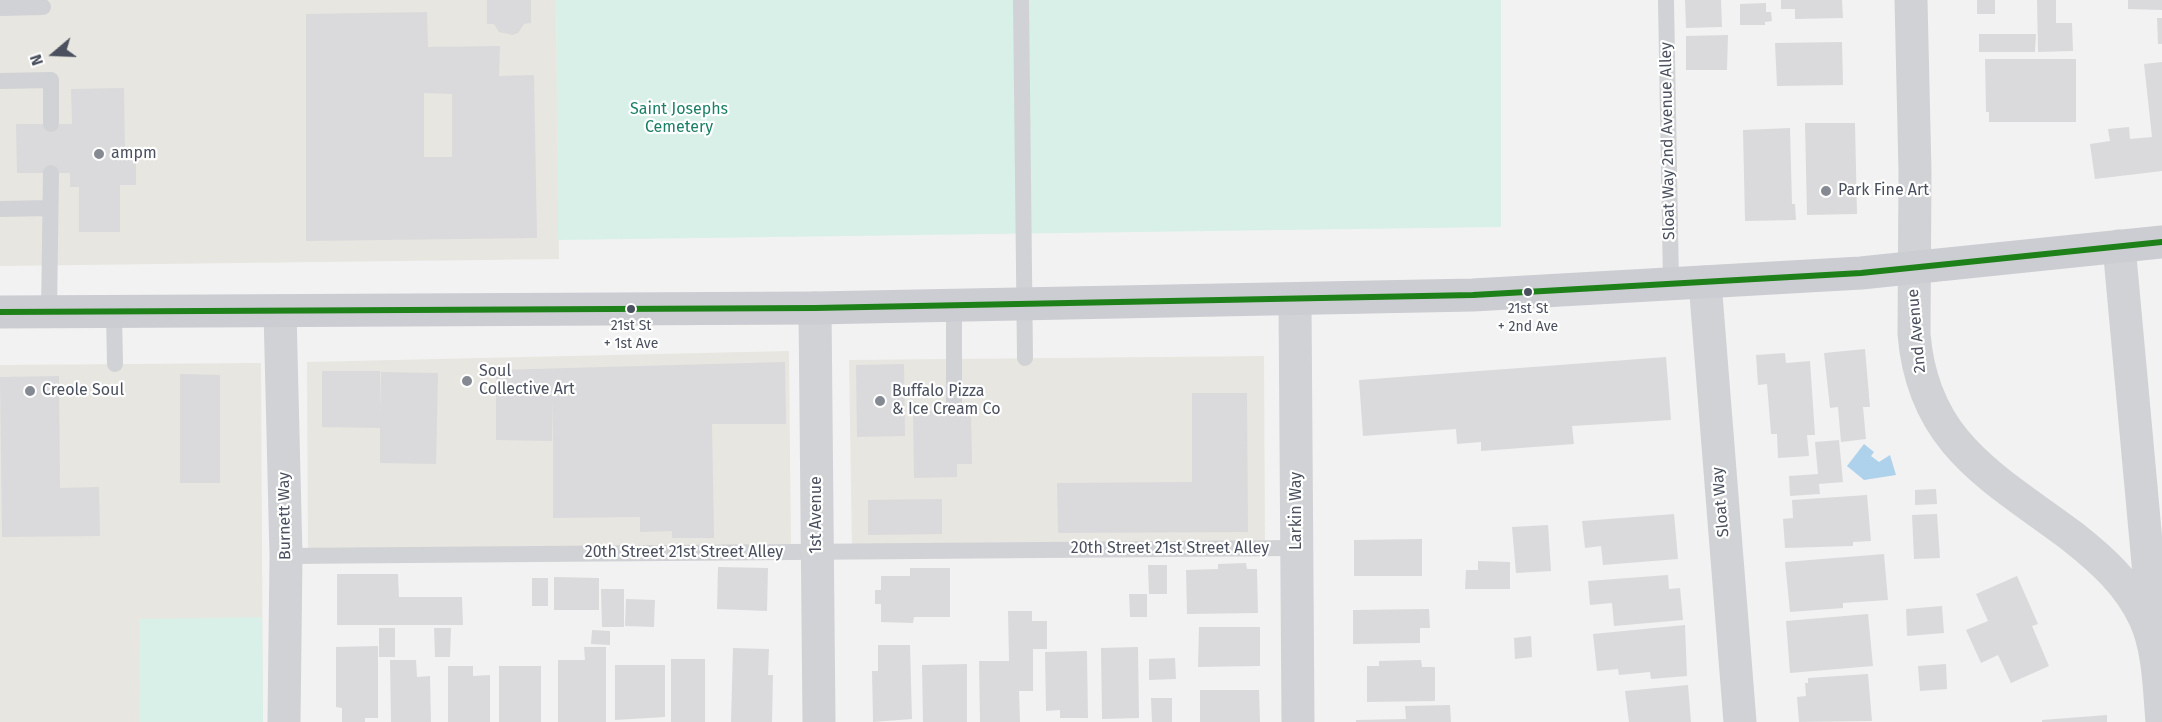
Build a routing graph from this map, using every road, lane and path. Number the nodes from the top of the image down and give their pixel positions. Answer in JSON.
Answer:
{"nodes":[{"id":1,"x":1021,"y":0,"type":"edge"},
{"id":2,"x":1666,"y":0,"type":"edge"},
{"id":3,"x":1911,"y":0,"type":"edge"},
{"id":4,"x":43,"y":7,"type":"dead end"},
{"id":5,"x":0,"y":8,"type":"edge"},
{"id":6,"x":0,"y":81,"type":"edge"},
{"id":7,"x":51,"y":124,"type":"dead end"},
{"id":8,"x":51,"y":173,"type":"dead end"},
{"id":9,"x":50,"y":208,"type":"junction"},
{"id":10,"x":0,"y":209,"type":"edge"},
{"id":11,"x":2162,"y":242,"type":"edge"},
{"id":12,"x":2119,"y":246,"type":"junction"},
{"id":13,"x":1913,"y":266,"type":"junction"},
{"id":14,"x":1705,"y":282,"type":"junction"},
{"id":15,"x":1671,"y":283,"type":"junction"},
{"id":16,"x":1295,"y":301,"type":"junction"},
{"id":17,"x":1024,"y":305,"type":"junction"},
{"id":18,"x":954,"y":306,"type":"junction"},
{"id":19,"x":815,"y":308,"type":"junction"},
{"id":20,"x":49,"y":311,"type":"junction"},
{"id":21,"x":280,"y":311,"type":"junction"},
{"id":22,"x":0,"y":312,"type":"edge"},
{"id":23,"x":114,"y":312,"type":"junction"},
{"id":24,"x":1025,"y":358,"type":"dead end"},
{"id":25,"x":115,"y":364,"type":"dead end"},
{"id":26,"x":954,"y":403,"type":"dead end"},
{"id":27,"x":1297,"y":548,"type":"junction"},
{"id":28,"x":817,"y":552,"type":"junction"},
{"id":29,"x":286,"y":556,"type":"junction"},
{"id":30,"x":2158,"y":674,"type":"junction"},
{"id":31,"x":284,"y":722,"type":"edge"},
{"id":32,"x":819,"y":722,"type":"edge"},
{"id":33,"x":1298,"y":722,"type":"edge"},
{"id":34,"x":1740,"y":722,"type":"edge"},
{"id":35,"x":2162,"y":722,"type":"edge"}],
"edges":[{"from":1,"to":17,"type":"lane"},
{"from":2,"to":15,"type":"lane","name":"Sloat Way 2nd Avenue Alley"},
{"from":3,"to":13,"type":"street","name":"2nd Avenue"},
{"from":4,"to":5,"type":"lane"},
{"from":6,"to":7,"type":"lane"},
{"from":8,"to":9,"type":"lane"},
{"from":9,"to":10,"type":"lane"},
{"from":9,"to":20,"type":"lane"},
{"from":11,"to":12,"type":"main road"},
{"from":12,"to":13,"type":"main road"},
{"from":12,"to":30,"type":"street","name":"2nd Avenue"},
{"from":13,"to":14,"type":"main road"},
{"from":13,"to":30,"type":"street","name":"2nd Avenue"},
{"from":14,"to":15,"type":"main road"},
{"from":14,"to":34,"type":"street","name":"Sloat Way"},
{"from":15,"to":16,"type":"main road"},
{"from":16,"to":17,"type":"main road"},
{"from":16,"to":27,"type":"street","name":"Larkin Way"},
{"from":17,"to":18,"type":"main road"},
{"from":17,"to":24,"type":"lane"},
{"from":18,"to":19,"type":"main road"},
{"from":18,"to":26,"type":"lane"},
{"from":19,"to":21,"type":"main road"},
{"from":19,"to":28,"type":"street","name":"1st Avenue"},
{"from":20,"to":22,"type":"main road"},
{"from":20,"to":23,"type":"main road"},
{"from":21,"to":23,"type":"main road"},
{"from":21,"to":29,"type":"street","name":"Burnett Way"},
{"from":23,"to":25,"type":"lane"},
{"from":27,"to":28,"type":"lane","name":"20th Street 21st Street Alley"},
{"from":27,"to":33,"type":"street","name":"Larkin Way"},
{"from":28,"to":29,"type":"lane","name":"20th Street 21st Street Alley"},
{"from":28,"to":32,"type":"street","name":"1st Avenue"},
{"from":29,"to":31,"type":"street","name":"Burnett Way"},
{"from":30,"to":35,"type":"street","name":"2nd Avenue"}]}
